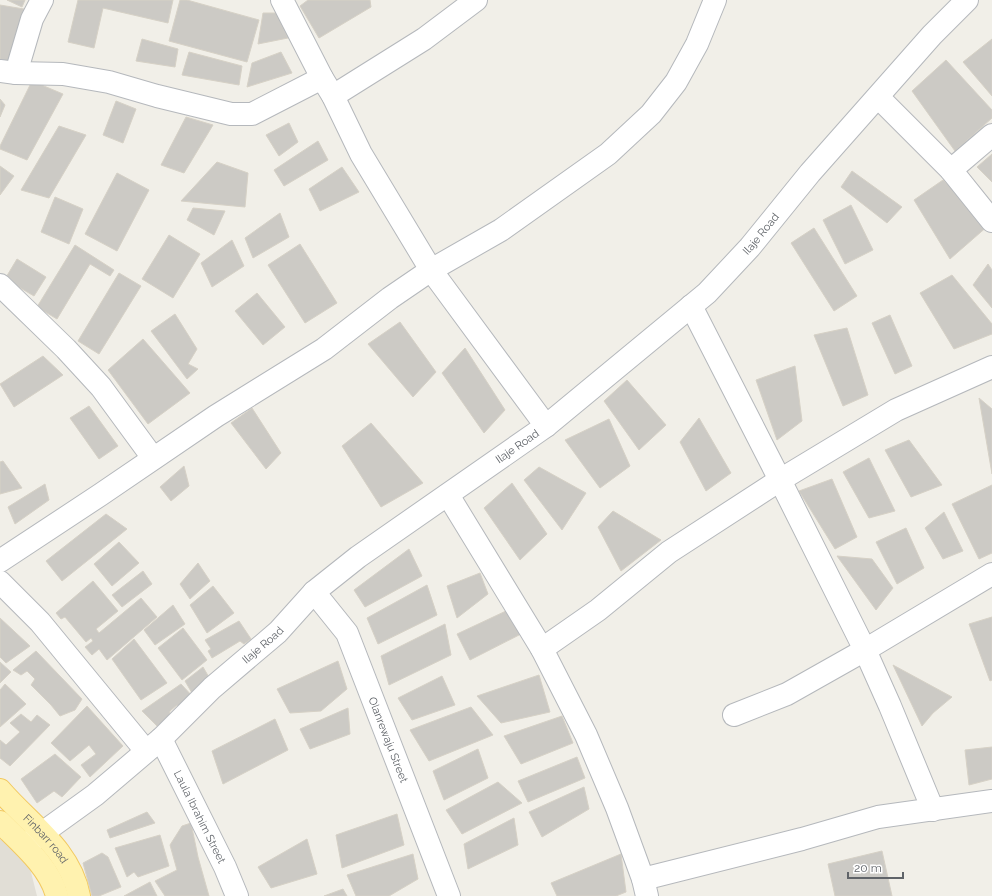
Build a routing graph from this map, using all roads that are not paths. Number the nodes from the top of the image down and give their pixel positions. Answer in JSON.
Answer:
{"nodes":[{"id":1,"x":42,"y":0,"type":"edge"},
{"id":2,"x":282,"y":0,"type":"edge"},
{"id":3,"x":476,"y":0,"type":"edge"},
{"id":4,"x":715,"y":0,"type":"edge"},
{"id":5,"x":967,"y":0,"type":"edge"},
{"id":6,"x":8,"y":72,"type":"edge"},
{"id":7,"x":322,"y":78,"type":"junction"},
{"id":8,"x":333,"y":96,"type":"junction"},
{"id":9,"x":878,"y":97,"type":"junction"},
{"id":10,"x":992,"y":135,"type":"edge"},
{"id":11,"x":951,"y":170,"type":"junction"},
{"id":12,"x":992,"y":221,"type":"edge"},
{"id":13,"x":431,"y":270,"type":"junction"},
{"id":14,"x":0,"y":286,"type":"edge"},
{"id":15,"x":691,"y":306,"type":"junction"},
{"id":16,"x":992,"y":367,"type":"edge"},
{"id":17,"x":546,"y":426,"type":"junction"},
{"id":18,"x":153,"y":458,"type":"junction"},
{"id":19,"x":780,"y":480,"type":"junction"},
{"id":20,"x":448,"y":495,"type":"junction"},
{"id":21,"x":0,"y":561,"type":"edge"},
{"id":22,"x":992,"y":574,"type":"edge"},
{"id":23,"x":0,"y":582,"type":"edge"},
{"id":24,"x":314,"y":592,"type":"junction"},
{"id":25,"x":542,"y":648,"type":"junction"},
{"id":26,"x":865,"y":650,"type":"junction"},
{"id":27,"x":734,"y":715,"type":"dead end"},
{"id":28,"x":154,"y":745,"type":"junction"},
{"id":29,"x":0,"y":790,"type":"edge"},
{"id":30,"x":992,"y":801,"type":"edge"},
{"id":31,"x":933,"y":810,"type":"junction"},
{"id":32,"x":0,"y":822,"type":"edge"},
{"id":33,"x":43,"y":832,"type":"junction"},
{"id":34,"x":25,"y":846,"type":"junction"},
{"id":35,"x":645,"y":888,"type":"edge"},
{"id":36,"x":57,"y":896,"type":"edge"},
{"id":37,"x":79,"y":896,"type":"edge"},
{"id":38,"x":237,"y":896,"type":"edge"},
{"id":39,"x":449,"y":896,"type":"edge"}],
"edges":[{"from":1,"to":6,"type":"street"},
{"from":2,"to":7,"type":"street"},
{"from":3,"to":8,"type":"street"},
{"from":4,"to":13,"type":"street"},
{"from":5,"to":9,"type":"street","name":"Ilaje Road"},
{"from":6,"to":7,"type":"street"},
{"from":7,"to":8,"type":"street"},
{"from":8,"to":13,"type":"street"},
{"from":9,"to":11,"type":"street"},
{"from":9,"to":15,"type":"street","name":"Ilaje Road"},
{"from":10,"to":11,"type":"street"},
{"from":11,"to":12,"type":"street"},
{"from":13,"to":17,"type":"street"},
{"from":13,"to":18,"type":"street"},
{"from":14,"to":18,"type":"street"},
{"from":15,"to":17,"type":"street","name":"Ilaje Road"},
{"from":15,"to":19,"type":"street"},
{"from":16,"to":19,"type":"street"},
{"from":17,"to":20,"type":"street","name":"Ilaje Road"},
{"from":18,"to":21,"type":"street"},
{"from":19,"to":25,"type":"street"},
{"from":19,"to":26,"type":"street"},
{"from":20,"to":24,"type":"street","name":"Ilaje Road"},
{"from":20,"to":25,"type":"street"},
{"from":22,"to":26,"type":"street"},
{"from":23,"to":28,"type":"street","name":"Laula Ibrahim Street"},
{"from":24,"to":28,"type":"street","name":"Ilaje Road"},
{"from":24,"to":39,"type":"street","name":"Olanrewaju Street"},
{"from":25,"to":35,"type":"street"},
{"from":26,"to":27,"type":"street"},
{"from":26,"to":31,"type":"street"},
{"from":28,"to":33,"type":"street","name":"Ilaje Road"},
{"from":28,"to":38,"type":"street","name":"Laula Ibrahim Street"},
{"from":29,"to":33,"type":"main road","name":"Finbarr road"},
{"from":30,"to":31,"type":"street"},
{"from":31,"to":35,"type":"street"},
{"from":32,"to":34,"type":"main road","name":"Finbarr road"},
{"from":33,"to":34,"type":"street","name":"Ilaje Road"},
{"from":33,"to":37,"type":"main road","name":"Finbarr road"},
{"from":34,"to":36,"type":"main road","name":"Finbarr road"}]}
